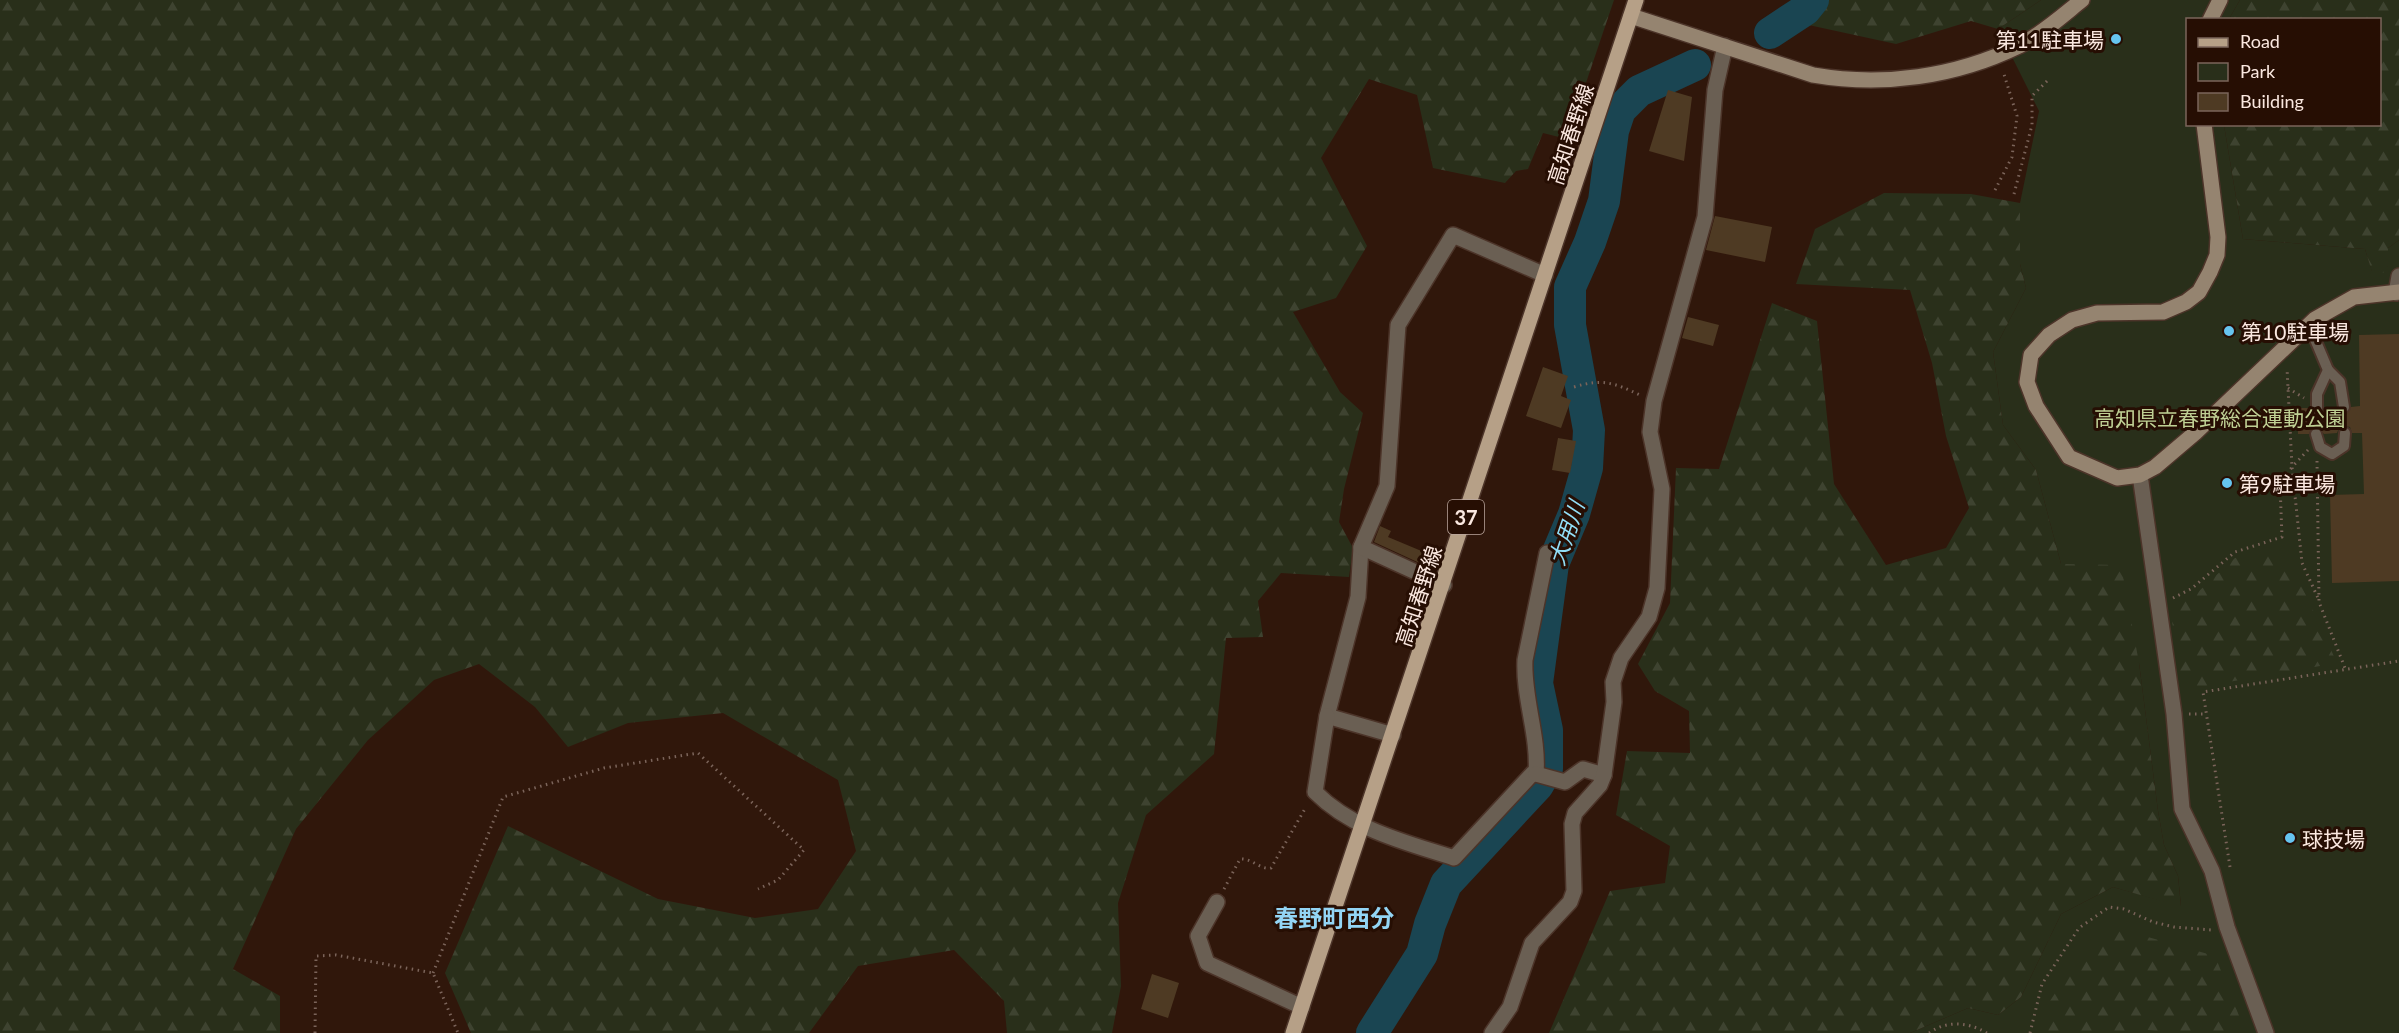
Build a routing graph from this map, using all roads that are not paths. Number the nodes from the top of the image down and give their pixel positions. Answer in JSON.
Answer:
{"nodes":[{"id":1,"x":1636,"y":0,"type":"edge"},
{"id":2,"x":2082,"y":0,"type":"edge"},
{"id":3,"x":2220,"y":0,"type":"edge"},
{"id":4,"x":1631,"y":16,"type":"junction"},
{"id":5,"x":2211,"y":18,"type":"edge"},
{"id":6,"x":1725,"y":46,"type":"junction"},
{"id":7,"x":2204,"y":126,"type":"edge"},
{"id":8,"x":1545,"y":275,"type":"junction"},
{"id":9,"x":2399,"y":276,"type":"edge"},
{"id":10,"x":2398,"y":292,"type":"edge"},
{"id":11,"x":2309,"y":325,"type":"junction"},
{"id":12,"x":2328,"y":370,"type":"junction"},
{"id":13,"x":2344,"y":407,"type":"dead end"},
{"id":14,"x":2316,"y":408,"type":"dead end"},
{"id":15,"x":2345,"y":433,"type":"dead end"},
{"id":16,"x":2317,"y":437,"type":"road end"},
{"id":17,"x":2140,"y":475,"type":"junction"},
{"id":18,"x":1361,"y":547,"type":"junction"},
{"id":19,"x":1546,"y":553,"type":"dead end"},
{"id":20,"x":1443,"y":585,"type":"junction"},
{"id":21,"x":1327,"y":716,"type":"junction"},
{"id":22,"x":1393,"y":735,"type":"junction"},
{"id":23,"x":1536,"y":774,"type":"junction"},
{"id":24,"x":1604,"y":775,"type":"junction"},
{"id":25,"x":1363,"y":827,"type":"junction"},
{"id":26,"x":1217,"y":902,"type":"road end"},
{"id":27,"x":1302,"y":1007,"type":"junction"},
{"id":28,"x":1293,"y":1033,"type":"edge"},
{"id":29,"x":1492,"y":1033,"type":"edge"},
{"id":30,"x":2266,"y":1033,"type":"edge"}],
"edges":[{"from":1,"to":4,"type":"main road","name":"高知春野線","number":"37"},
{"from":2,"to":6,"type":"street"},
{"from":3,"to":5,"type":"street"},
{"from":4,"to":6,"type":"street"},
{"from":4,"to":8,"type":"main road","name":"高知春野線","number":"37"},
{"from":6,"to":24,"type":"street"},
{"from":7,"to":17,"type":"street"},
{"from":8,"to":18,"type":"street"},
{"from":8,"to":20,"type":"main road","name":"高知春野線","number":"37"},
{"from":9,"to":10,"type":"street"},
{"from":10,"to":11,"type":"street"},
{"from":11,"to":12,"type":"lane"},
{"from":11,"to":17,"type":"street"},
{"from":12,"to":13,"type":"lane"},
{"from":12,"to":14,"type":"lane"},
{"from":15,"to":16,"type":"lane"},
{"from":17,"to":30,"type":"street"},
{"from":18,"to":20,"type":"street"},
{"from":18,"to":21,"type":"street"},
{"from":19,"to":23,"type":"street"},
{"from":20,"to":22,"type":"main road","name":"高知春野線","number":"37"},
{"from":21,"to":22,"type":"street"},
{"from":21,"to":25,"type":"street"},
{"from":22,"to":25,"type":"main road","name":"高知春野線","number":"37"},
{"from":23,"to":24,"type":"street"},
{"from":23,"to":25,"type":"street"},
{"from":24,"to":29,"type":"street"},
{"from":25,"to":27,"type":"main road","name":"高知春野線","number":"37"},
{"from":26,"to":27,"type":"street"},
{"from":27,"to":28,"type":"main road","name":"高知春野線","number":"37"}]}
